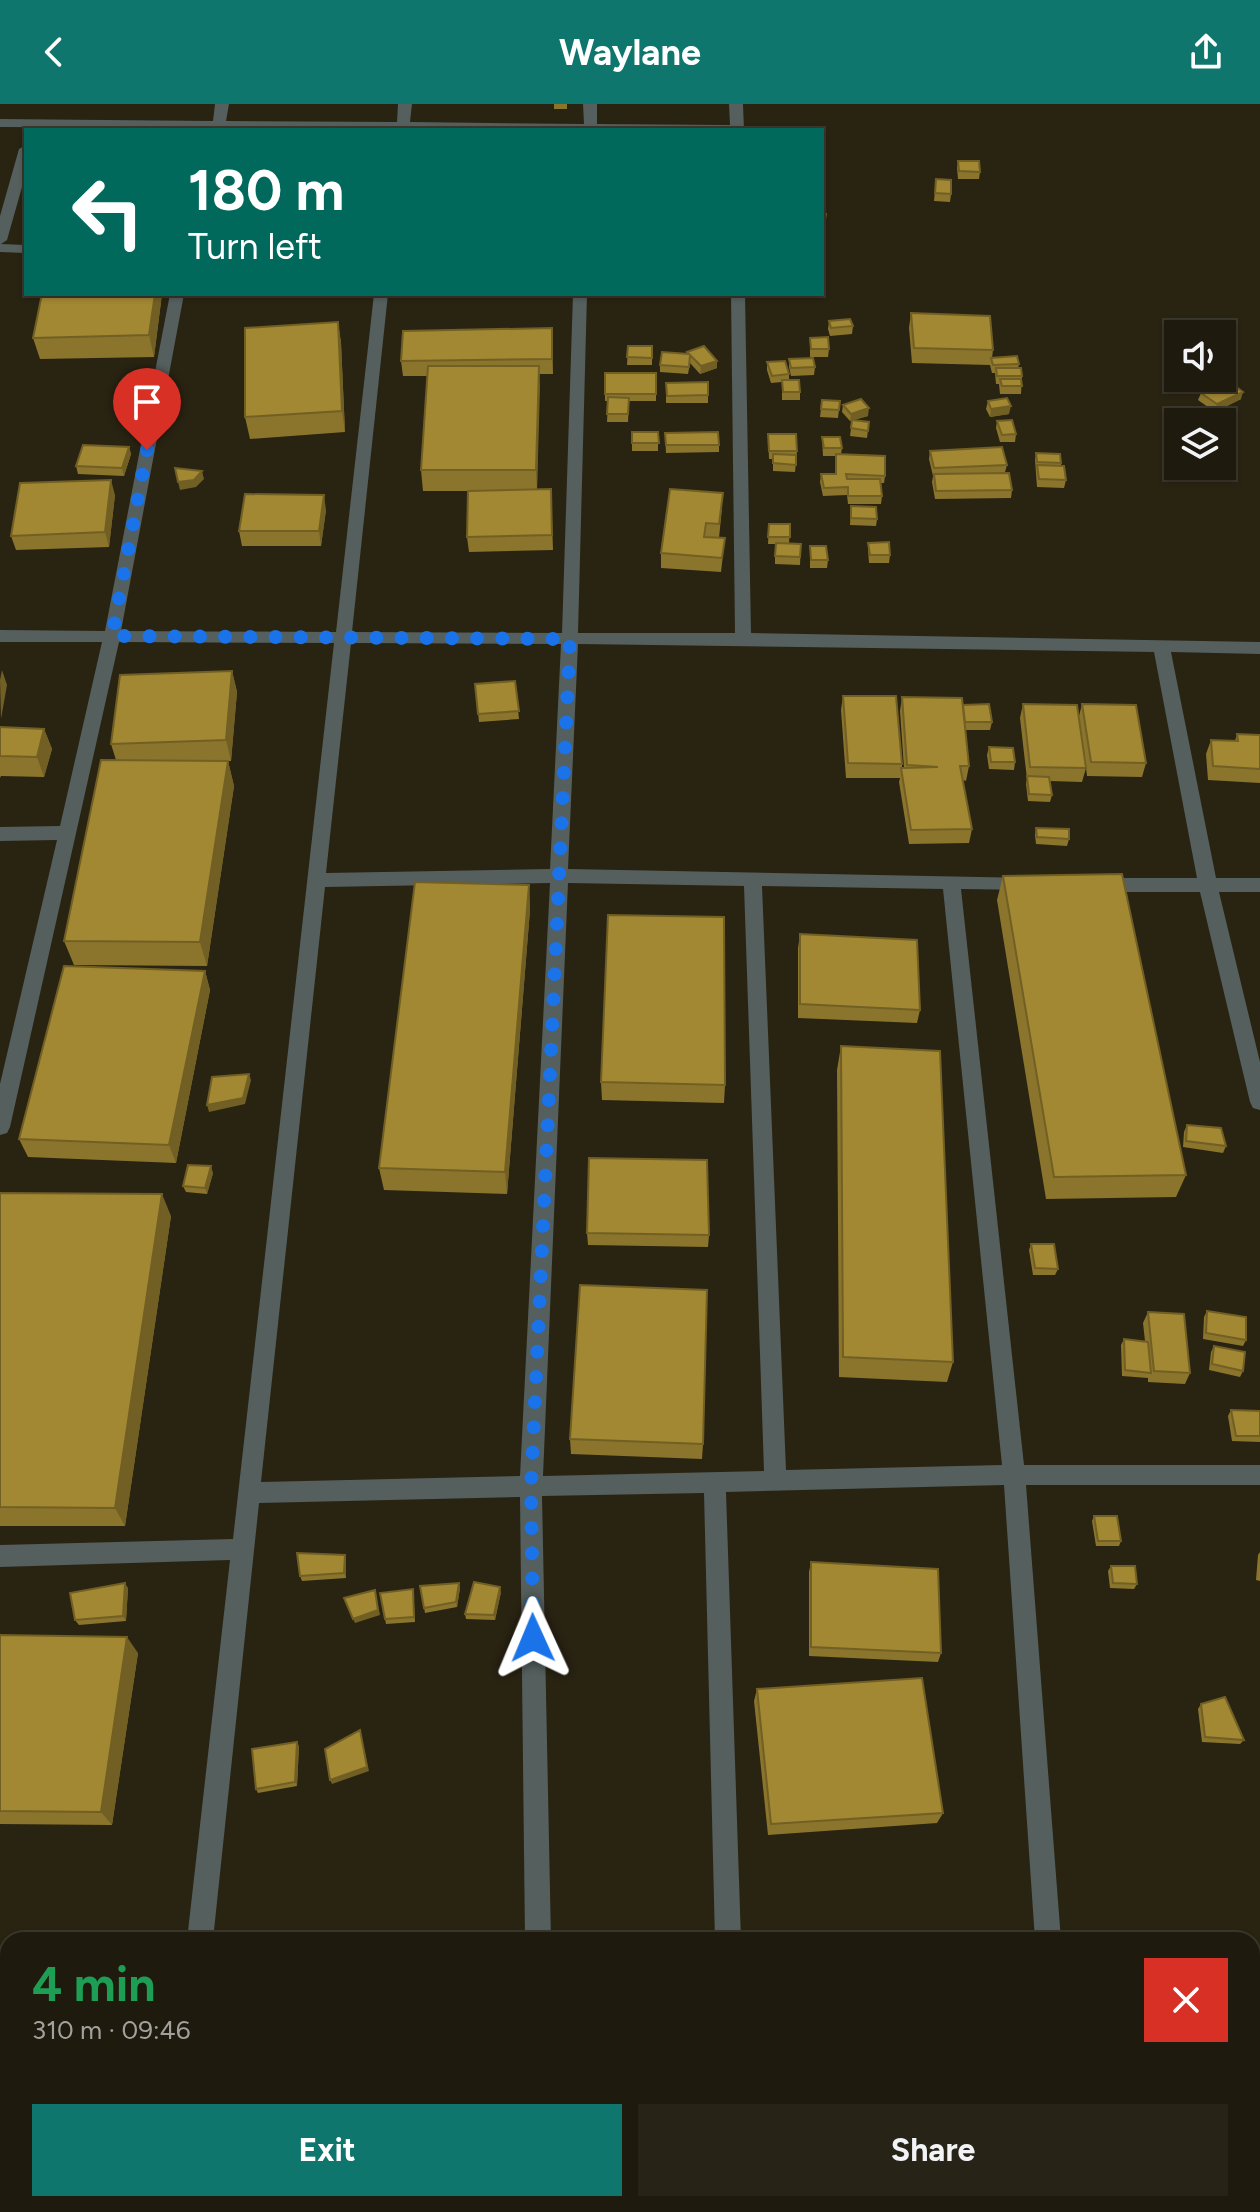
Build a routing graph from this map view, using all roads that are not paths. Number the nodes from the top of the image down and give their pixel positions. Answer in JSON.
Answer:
{"nodes":[{"id":1,"x":39,"y":104,"type":"edge"},
{"id":2,"x":222,"y":104,"type":"edge"},
{"id":3,"x":405,"y":104,"type":"edge"},
{"id":4,"x":590,"y":104,"type":"edge"},
{"id":5,"x":736,"y":104,"type":"edge"},
{"id":6,"x":0,"y":123,"type":"edge"},
{"id":7,"x":219,"y":125,"type":"junction"},
{"id":8,"x":32,"y":126,"type":"edge"},
{"id":9,"x":403,"y":128,"type":"edge"},
{"id":10,"x":591,"y":128,"type":"edge"},
{"id":11,"x":737,"y":128,"type":"edge"},
{"id":12,"x":24,"y":156,"type":"edge"},
{"id":13,"x":0,"y":240,"type":"edge"},
{"id":14,"x":0,"y":248,"type":"edge"},
{"id":15,"x":24,"y":249,"type":"edge"},
{"id":16,"x":177,"y":296,"type":"edge"},
{"id":17,"x":381,"y":296,"type":"edge"},
{"id":18,"x":580,"y":296,"type":"edge"},
{"id":19,"x":738,"y":296,"type":"edge"},
{"id":20,"x":0,"y":636,"type":"edge"},
{"id":21,"x":112,"y":636,"type":"junction"},
{"id":22,"x":343,"y":638,"type":"junction"},
{"id":23,"x":570,"y":639,"type":"junction"},
{"id":24,"x":743,"y":639,"type":"junction"},
{"id":25,"x":1162,"y":648,"type":"junction"},
{"id":26,"x":1260,"y":648,"type":"edge"},
{"id":27,"x":68,"y":833,"type":"junction"},
{"id":28,"x":0,"y":834,"type":"edge"},
{"id":29,"x":559,"y":876,"type":"junction"},
{"id":30,"x":753,"y":879,"type":"junction"},
{"id":31,"x":317,"y":880,"type":"junction"},
{"id":32,"x":951,"y":882,"type":"junction"},
{"id":33,"x":1042,"y":884,"type":"edge"},
{"id":34,"x":1087,"y":884,"type":"edge"},
{"id":35,"x":1260,"y":885,"type":"edge"},
{"id":36,"x":1208,"y":886,"type":"junction"},
{"id":37,"x":5,"y":1074,"type":"edge"},
{"id":38,"x":1260,"y":1102,"type":"edge"},
{"id":39,"x":0,"y":1127,"type":"edge"},
{"id":40,"x":1014,"y":1475,"type":"junction"},
{"id":41,"x":1260,"y":1475,"type":"edge"},
{"id":42,"x":775,"y":1480,"type":"junction"},
{"id":43,"x":715,"y":1482,"type":"junction"},
{"id":44,"x":531,"y":1487,"type":"junction"},
{"id":45,"x":249,"y":1493,"type":"junction"},
{"id":46,"x":242,"y":1549,"type":"junction"},
{"id":47,"x":0,"y":1556,"type":"edge"},
{"id":48,"x":201,"y":1932,"type":"edge"},
{"id":49,"x":538,"y":1932,"type":"edge"},
{"id":50,"x":728,"y":1932,"type":"edge"},
{"id":51,"x":1047,"y":1932,"type":"edge"}],
"edges":[{"from":1,"to":8,"type":"street"},
{"from":2,"to":7,"type":"street"},
{"from":3,"to":9,"type":"street"},
{"from":4,"to":10,"type":"street"},
{"from":5,"to":11,"type":"street"},
{"from":6,"to":8,"type":"street"},
{"from":7,"to":8,"type":"street"},
{"from":7,"to":9,"type":"street"},
{"from":12,"to":13,"type":"street"},
{"from":14,"to":15,"type":"street"},
{"from":16,"to":21,"type":"street"},
{"from":17,"to":22,"type":"street"},
{"from":18,"to":23,"type":"street"},
{"from":19,"to":24,"type":"street"},
{"from":20,"to":21,"type":"street"},
{"from":21,"to":22,"type":"street"},
{"from":21,"to":27,"type":"street"},
{"from":22,"to":23,"type":"street"},
{"from":22,"to":31,"type":"street"},
{"from":23,"to":24,"type":"street"},
{"from":23,"to":29,"type":"street"},
{"from":24,"to":25,"type":"street"},
{"from":25,"to":26,"type":"street"},
{"from":25,"to":36,"type":"street"},
{"from":27,"to":28,"type":"street"},
{"from":27,"to":37,"type":"street"},
{"from":29,"to":30,"type":"street"},
{"from":29,"to":31,"type":"street"},
{"from":29,"to":44,"type":"street"},
{"from":30,"to":32,"type":"street"},
{"from":30,"to":42,"type":"street"},
{"from":31,"to":45,"type":"street"},
{"from":32,"to":33,"type":"street"},
{"from":32,"to":40,"type":"street"},
{"from":34,"to":36,"type":"street"},
{"from":35,"to":36,"type":"street"},
{"from":36,"to":38,"type":"street"},
{"from":37,"to":39,"type":"street"},
{"from":40,"to":41,"type":"street"},
{"from":40,"to":42,"type":"street"},
{"from":40,"to":51,"type":"street"},
{"from":42,"to":43,"type":"street"},
{"from":43,"to":44,"type":"street"},
{"from":43,"to":50,"type":"street"},
{"from":44,"to":45,"type":"street"},
{"from":44,"to":49,"type":"street"},
{"from":45,"to":46,"type":"street"},
{"from":46,"to":47,"type":"street"},
{"from":46,"to":48,"type":"street"}]}
